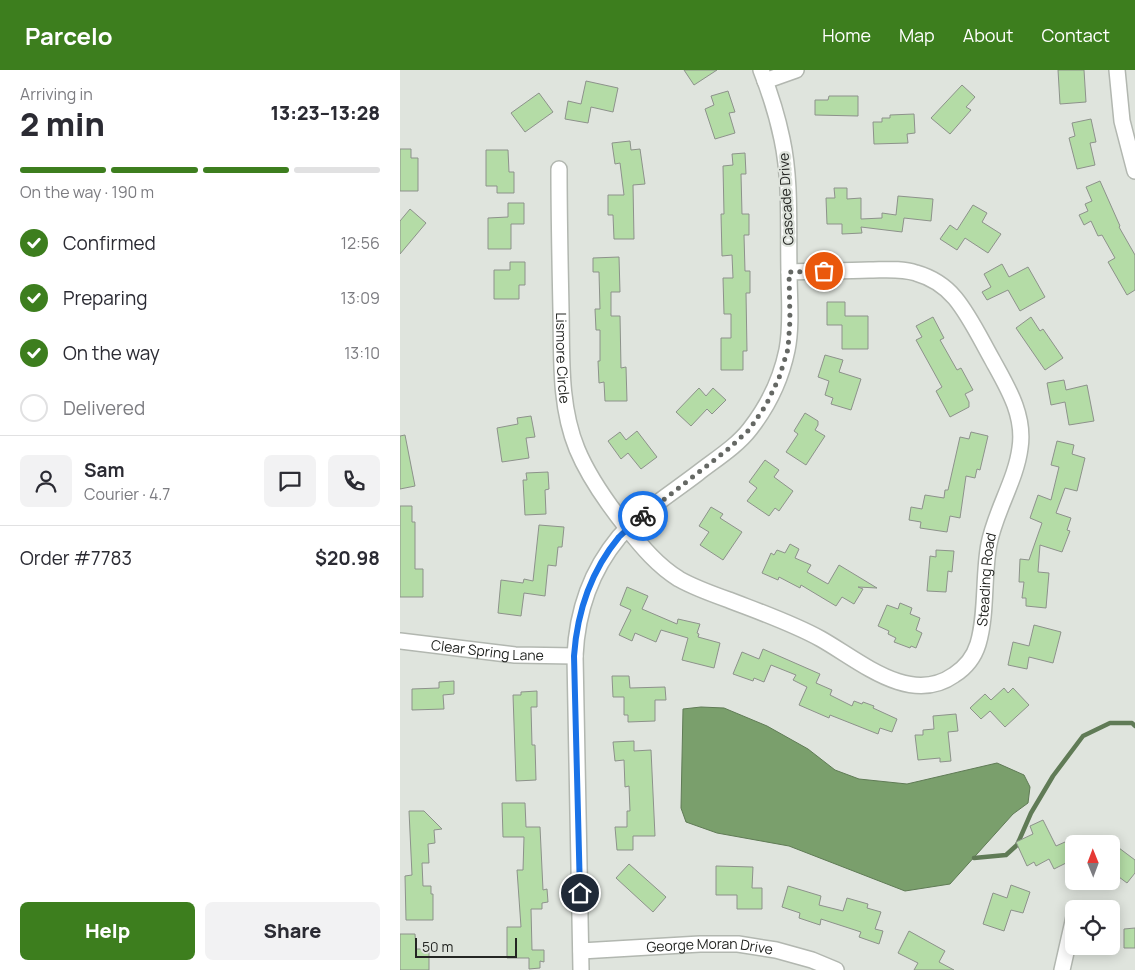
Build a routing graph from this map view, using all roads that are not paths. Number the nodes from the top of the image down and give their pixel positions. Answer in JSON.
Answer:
{"nodes":[{"id":1,"x":796,"y":70,"type":"edge"},
{"id":2,"x":1117,"y":70,"type":"edge"},
{"id":3,"x":763,"y":76,"type":"edge"},
{"id":4,"x":558,"y":169,"type":"dead end"},
{"id":5,"x":1135,"y":172,"type":"edge"},
{"id":6,"x":789,"y":272,"type":"junction"},
{"id":7,"x":628,"y":529,"type":"junction"},
{"id":8,"x":400,"y":642,"type":"edge"},
{"id":9,"x":574,"y":656,"type":"junction"},
{"id":10,"x":581,"y":951,"type":"junction"},
{"id":11,"x":1065,"y":955,"type":"edge"},
{"id":12,"x":581,"y":970,"type":"edge"},
{"id":13,"x":836,"y":970,"type":"edge"},
{"id":14,"x":1062,"y":970,"type":"edge"}],
"edges":[{"from":1,"to":3,"type":"street"},
{"from":2,"to":5,"type":"street"},
{"from":3,"to":6,"type":"street","name":"Cascade Drive"},
{"from":4,"to":7,"type":"street","name":"Lismore Circle"},
{"from":6,"to":7,"type":"street","name":"Cascade Drive"},
{"from":6,"to":7,"type":"street","name":"Steading Road"},
{"from":7,"to":9,"type":"street","name":"Cascade Drive"},
{"from":8,"to":9,"type":"street","name":"Clear Spring Lane"},
{"from":9,"to":10,"type":"street","name":"Cascade Drive"},
{"from":10,"to":12,"type":"street","name":"Cascade Drive"},
{"from":10,"to":13,"type":"street","name":"George Moran Drive"},
{"from":11,"to":14,"type":"street"}]}
